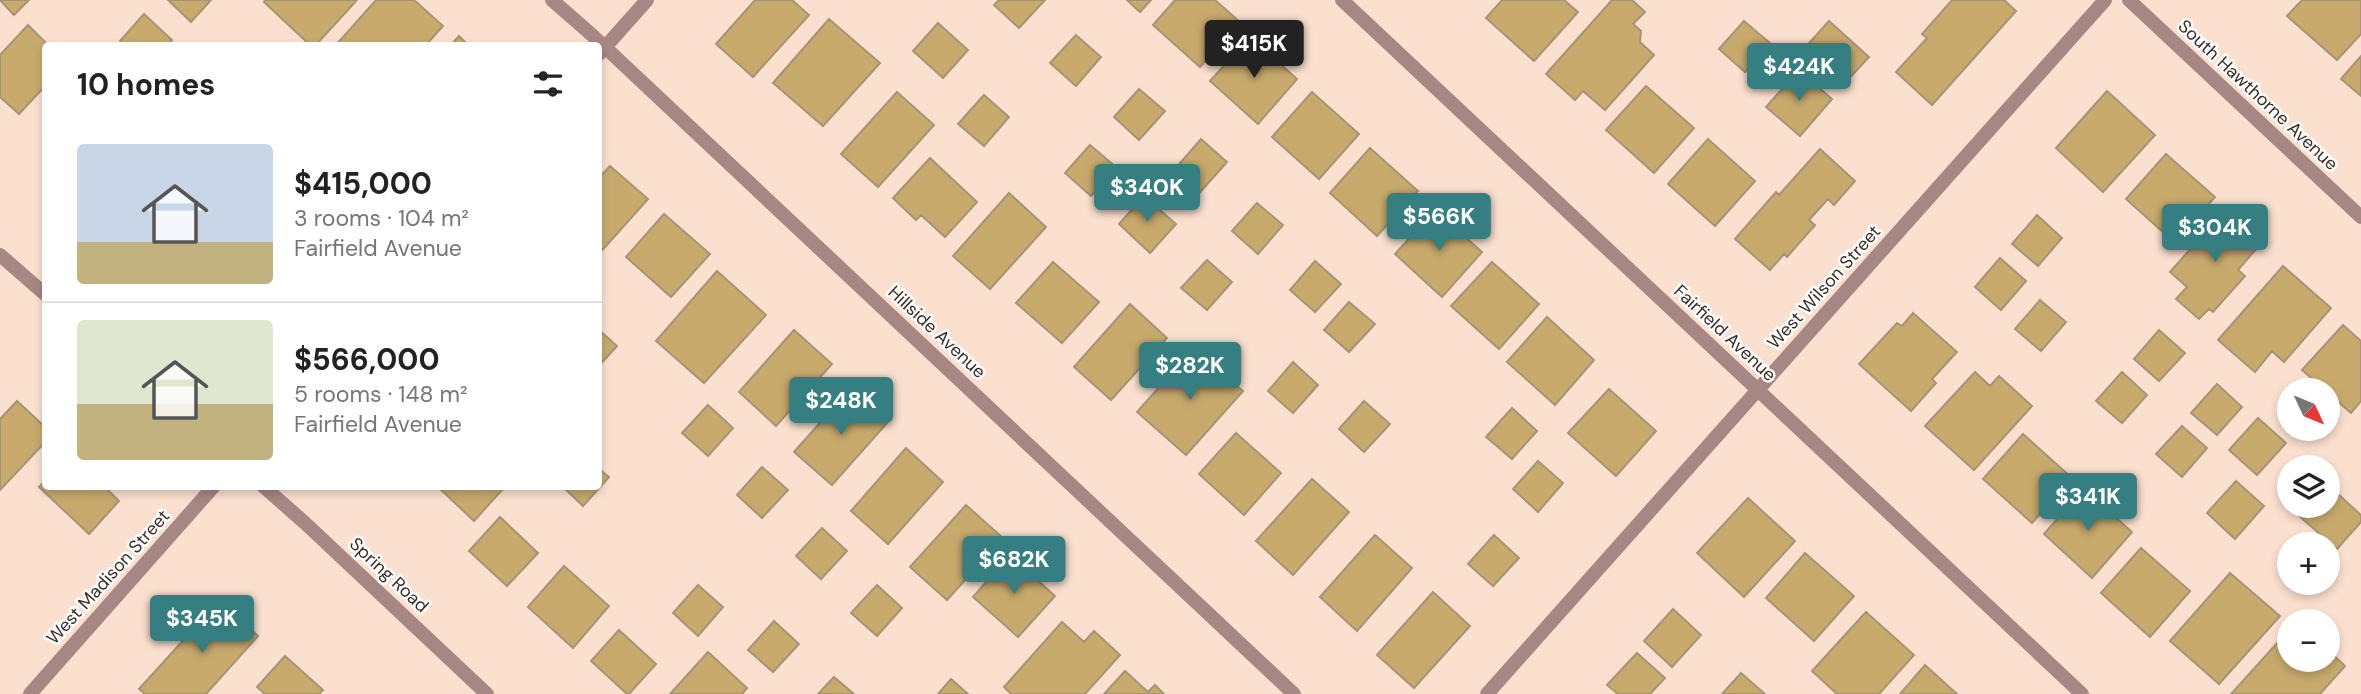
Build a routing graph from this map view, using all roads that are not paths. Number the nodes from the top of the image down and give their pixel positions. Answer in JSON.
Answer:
{"nodes":[{"id":1,"x":552,"y":0,"type":"edge"},
{"id":2,"x":647,"y":0,"type":"edge"},
{"id":3,"x":1342,"y":0,"type":"edge"},
{"id":4,"x":2105,"y":0,"type":"edge"},
{"id":5,"x":2129,"y":0,"type":"edge"},
{"id":6,"x":593,"y":42,"type":"edge"},
{"id":7,"x":602,"y":51,"type":"edge"},
{"id":8,"x":2361,"y":217,"type":"edge"},
{"id":9,"x":0,"y":255,"type":"edge"},
{"id":10,"x":42,"y":292,"type":"edge"},
{"id":11,"x":1758,"y":390,"type":"junction"},
{"id":12,"x":210,"y":490,"type":"edge"},
{"id":13,"x":268,"y":490,"type":"edge"},
{"id":14,"x":30,"y":694,"type":"edge"},
{"id":15,"x":487,"y":694,"type":"edge"},
{"id":16,"x":1294,"y":694,"type":"edge"},
{"id":17,"x":1487,"y":694,"type":"edge"},
{"id":18,"x":2082,"y":694,"type":"edge"}],
"edges":[{"from":1,"to":6,"type":"street","name":"Hillside Avenue"},
{"from":2,"to":7,"type":"street"},
{"from":3,"to":11,"type":"street","name":"Fairfield Avenue"},
{"from":4,"to":11,"type":"street","name":"West Wilson Street"},
{"from":5,"to":8,"type":"street","name":"South Hawthorne Avenue"},
{"from":7,"to":16,"type":"street","name":"Hillside Avenue"},
{"from":9,"to":10,"type":"street"},
{"from":11,"to":17,"type":"street","name":"West Wilson Street"},
{"from":11,"to":18,"type":"street","name":"Fairfield Avenue"},
{"from":12,"to":14,"type":"street","name":"West Madison Street"},
{"from":13,"to":15,"type":"street","name":"Spring Road"}]}
